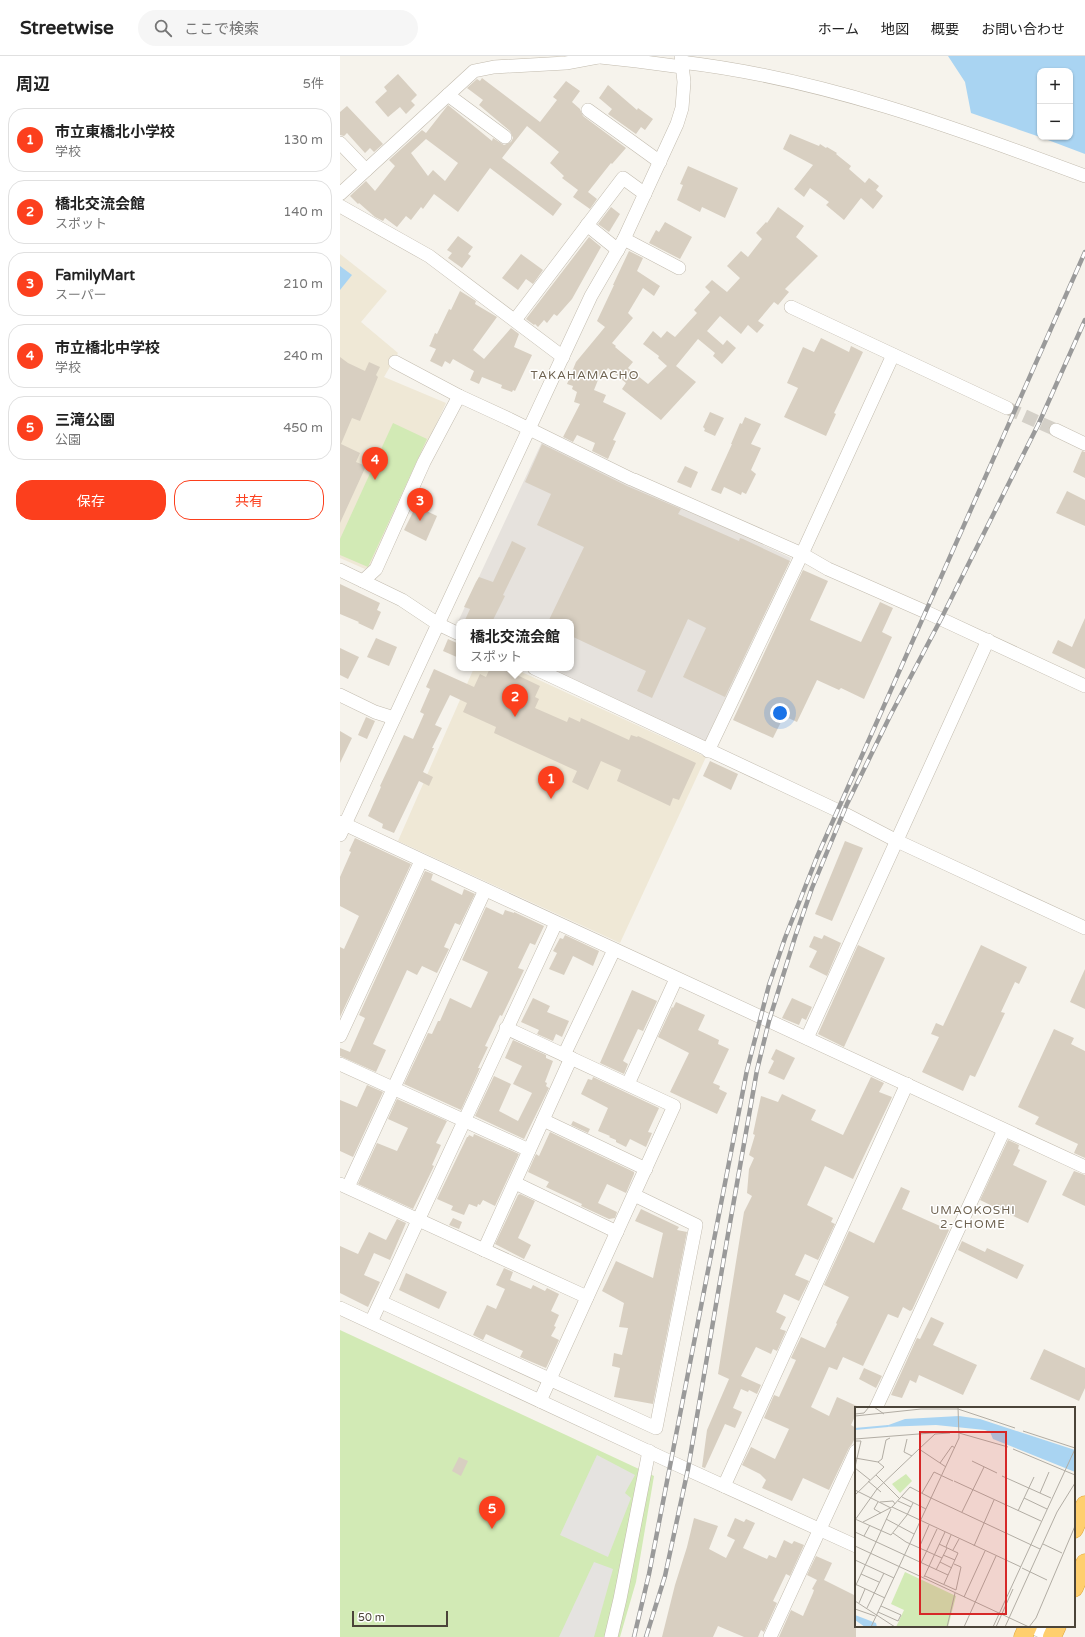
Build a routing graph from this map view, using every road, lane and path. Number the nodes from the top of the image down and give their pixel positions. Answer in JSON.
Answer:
{"nodes":[{"id":1,"x":593,"y":57,"type":"edge"},
{"id":2,"x":681,"y":61,"type":"edge"},
{"id":3,"x":448,"y":95,"type":"junction"},
{"id":4,"x":588,"y":110,"type":"dead end"},
{"id":5,"x":505,"y":136,"type":"dead end"},
{"id":6,"x":340,"y":143,"type":"edge"},
{"id":7,"x":660,"y":162,"type":"junction"},
{"id":8,"x":366,"y":170,"type":"junction"},
{"id":9,"x":1085,"y":176,"type":"edge"},
{"id":10,"x":340,"y":194,"type":"edge"},
{"id":11,"x":645,"y":194,"type":"junction"},
{"id":12,"x":340,"y":206,"type":"edge"},
{"id":13,"x":586,"y":225,"type":"junction"},
{"id":14,"x":621,"y":245,"type":"junction"},
{"id":15,"x":679,"y":268,"type":"dead end"},
{"id":16,"x":791,"y":307,"type":"dead end"},
{"id":17,"x":515,"y":320,"type":"junction"},
{"id":18,"x":893,"y":355,"type":"junction"},
{"id":19,"x":563,"y":357,"type":"junction"},
{"id":20,"x":396,"y":362,"type":"dead end"},
{"id":21,"x":460,"y":396,"type":"junction"},
{"id":22,"x":1007,"y":408,"type":"tunnel mouth"},
{"id":23,"x":529,"y":428,"type":"junction"},
{"id":24,"x":1056,"y":430,"type":"tunnel mouth"},
{"id":25,"x":1085,"y":444,"type":"edge"},
{"id":26,"x":802,"y":554,"type":"junction"},
{"id":27,"x":340,"y":570,"type":"edge"},
{"id":28,"x":363,"y":581,"type":"junction"},
{"id":29,"x":438,"y":624,"type":"junction"},
{"id":30,"x":456,"y":633,"type":"edge"},
{"id":31,"x":988,"y":640,"type":"junction"},
{"id":32,"x":540,"y":671,"type":"edge"},
{"id":33,"x":1085,"y":686,"type":"edge"},
{"id":34,"x":340,"y":695,"type":"edge"},
{"id":35,"x":394,"y":718,"type":"junction"},
{"id":36,"x":708,"y":751,"type":"junction"},
{"id":37,"x":342,"y":827,"type":"edge"},
{"id":38,"x":897,"y":841,"type":"junction"},
{"id":39,"x":421,"y":861,"type":"junction"},
{"id":40,"x":486,"y":890,"type":"junction"},
{"id":41,"x":556,"y":923,"type":"junction"},
{"id":42,"x":1085,"y":928,"type":"edge"},
{"id":43,"x":614,"y":950,"type":"junction"},
{"id":44,"x":676,"y":979,"type":"junction"},
{"id":45,"x":506,"y":1028,"type":"junction"},
{"id":46,"x":340,"y":1036,"type":"edge"},
{"id":47,"x":807,"y":1038,"type":"junction"},
{"id":48,"x":568,"y":1056,"type":"junction"},
{"id":49,"x":340,"y":1064,"type":"edge"},
{"id":50,"x":628,"y":1084,"type":"junction"},
{"id":51,"x":907,"y":1084,"type":"junction"},
{"id":52,"x":393,"y":1089,"type":"junction"},
{"id":53,"x":543,"y":1120,"type":"junction"},
{"id":54,"x":464,"y":1122,"type":"junction"},
{"id":55,"x":1004,"y":1130,"type":"junction"},
{"id":56,"x":529,"y":1150,"type":"junction"},
{"id":57,"x":1085,"y":1167,"type":"edge"},
{"id":58,"x":646,"y":1169,"type":"junction"},
{"id":59,"x":515,"y":1184,"type":"junction"},
{"id":60,"x":344,"y":1185,"type":"edge"},
{"id":61,"x":634,"y":1195,"type":"junction"},
{"id":62,"x":418,"y":1220,"type":"junction"},
{"id":63,"x":617,"y":1232,"type":"junction"},
{"id":64,"x":484,"y":1250,"type":"junction"},
{"id":65,"x":587,"y":1297,"type":"junction"},
{"id":66,"x":381,"y":1302,"type":"junction"},
{"id":67,"x":340,"y":1308,"type":"edge"},
{"id":68,"x":371,"y":1322,"type":"junction"},
{"id":69,"x":550,"y":1380,"type":"junction"},
{"id":70,"x":540,"y":1401,"type":"junction"},
{"id":71,"x":876,"y":1407,"type":"edge"},
{"id":72,"x":649,"y":1451,"type":"junction"},
{"id":73,"x":855,"y":1452,"type":"edge"},
{"id":74,"x":724,"y":1486,"type":"junction"},
{"id":75,"x":1085,"y":1505,"type":"edge"},
{"id":76,"x":1075,"y":1527,"type":"edge"},
{"id":77,"x":820,"y":1530,"type":"junction"},
{"id":78,"x":855,"y":1546,"type":"edge"},
{"id":79,"x":1085,"y":1563,"type":"edge"},
{"id":80,"x":1075,"y":1586,"type":"edge"},
{"id":81,"x":1028,"y":1627,"type":"edge"},
{"id":82,"x":1031,"y":1627,"type":"edge"},
{"id":83,"x":1057,"y":1627,"type":"edge"},
{"id":84,"x":611,"y":1637,"type":"edge"},
{"id":85,"x":770,"y":1637,"type":"edge"},
{"id":86,"x":1023,"y":1637,"type":"edge"},
{"id":87,"x":1052,"y":1637,"type":"edge"}],
"edges":[{"from":1,"to":2,"type":"street"},
{"from":1,"to":3,"type":"street"},
{"from":2,"to":7,"type":"street"},
{"from":2,"to":9,"type":"street"},
{"from":3,"to":5,"type":"street"},
{"from":3,"to":8,"type":"street"},
{"from":4,"to":7,"type":"street"},
{"from":6,"to":8,"type":"street"},
{"from":7,"to":11,"type":"street"},
{"from":8,"to":10,"type":"street"},
{"from":11,"to":13,"type":"street"},
{"from":11,"to":14,"type":"street"},
{"from":12,"to":17,"type":"street"},
{"from":13,"to":14,"type":"street"},
{"from":13,"to":17,"type":"street"},
{"from":14,"to":15,"type":"street"},
{"from":14,"to":19,"type":"street"},
{"from":16,"to":18,"type":"street"},
{"from":17,"to":19,"type":"street"},
{"from":18,"to":22,"type":"street"},
{"from":18,"to":26,"type":"street"},
{"from":19,"to":23,"type":"street"},
{"from":20,"to":21,"type":"street"},
{"from":21,"to":23,"type":"street"},
{"from":21,"to":28,"type":"street"},
{"from":23,"to":26,"type":"street"},
{"from":23,"to":29,"type":"street"},
{"from":24,"to":25,"type":"street"},
{"from":26,"to":31,"type":"street"},
{"from":26,"to":36,"type":"street"},
{"from":27,"to":28,"type":"street"},
{"from":28,"to":29,"type":"street"},
{"from":29,"to":30,"type":"street"},
{"from":29,"to":35,"type":"street"},
{"from":31,"to":33,"type":"street"},
{"from":31,"to":38,"type":"street"},
{"from":32,"to":36,"type":"street"},
{"from":34,"to":35,"type":"street"},
{"from":35,"to":37,"type":"street"},
{"from":36,"to":38,"type":"street"},
{"from":37,"to":39,"type":"street"},
{"from":38,"to":42,"type":"street"},
{"from":38,"to":47,"type":"street"},
{"from":39,"to":40,"type":"street"},
{"from":39,"to":46,"type":"street"},
{"from":40,"to":41,"type":"street"},
{"from":40,"to":52,"type":"street"},
{"from":41,"to":43,"type":"street"},
{"from":41,"to":45,"type":"street"},
{"from":43,"to":44,"type":"street"},
{"from":43,"to":48,"type":"street"},
{"from":44,"to":47,"type":"street"},
{"from":44,"to":50,"type":"street"},
{"from":45,"to":48,"type":"street"},
{"from":45,"to":54,"type":"street"},
{"from":47,"to":51,"type":"street"},
{"from":48,"to":50,"type":"street"},
{"from":48,"to":53,"type":"street"},
{"from":49,"to":52,"type":"street"},
{"from":50,"to":58,"type":"street"},
{"from":51,"to":55,"type":"street"},
{"from":51,"to":74,"type":"street"},
{"from":52,"to":54,"type":"street"},
{"from":52,"to":60,"type":"street"},
{"from":53,"to":56,"type":"street"},
{"from":53,"to":58,"type":"street"},
{"from":54,"to":56,"type":"street"},
{"from":54,"to":62,"type":"street"},
{"from":55,"to":57,"type":"street"},
{"from":55,"to":71,"type":"street"},
{"from":56,"to":59,"type":"street"},
{"from":58,"to":61,"type":"street"},
{"from":59,"to":63,"type":"street"},
{"from":59,"to":64,"type":"street"},
{"from":60,"to":62,"type":"street"},
{"from":61,"to":63,"type":"street"},
{"from":61,"to":69,"type":"street"},
{"from":62,"to":64,"type":"street"},
{"from":62,"to":66,"type":"street"},
{"from":63,"to":65,"type":"street"},
{"from":64,"to":65,"type":"street"},
{"from":65,"to":69,"type":"street"},
{"from":66,"to":68,"type":"street"},
{"from":66,"to":69,"type":"street"},
{"from":67,"to":68,"type":"street"},
{"from":68,"to":70,"type":"street"},
{"from":69,"to":70,"type":"street"},
{"from":70,"to":72,"type":"street"},
{"from":72,"to":74,"type":"street"},
{"from":72,"to":84,"type":"street"},
{"from":73,"to":77,"type":"street"},
{"from":74,"to":77,"type":"street"},
{"from":75,"to":76,"type":"highway"},
{"from":77,"to":78,"type":"street"},
{"from":77,"to":85,"type":"street"},
{"from":79,"to":80,"type":"highway"},
{"from":81,"to":86,"type":"highway"},
{"from":82,"to":87,"type":"street"},
{"from":83,"to":87,"type":"highway"}]}
